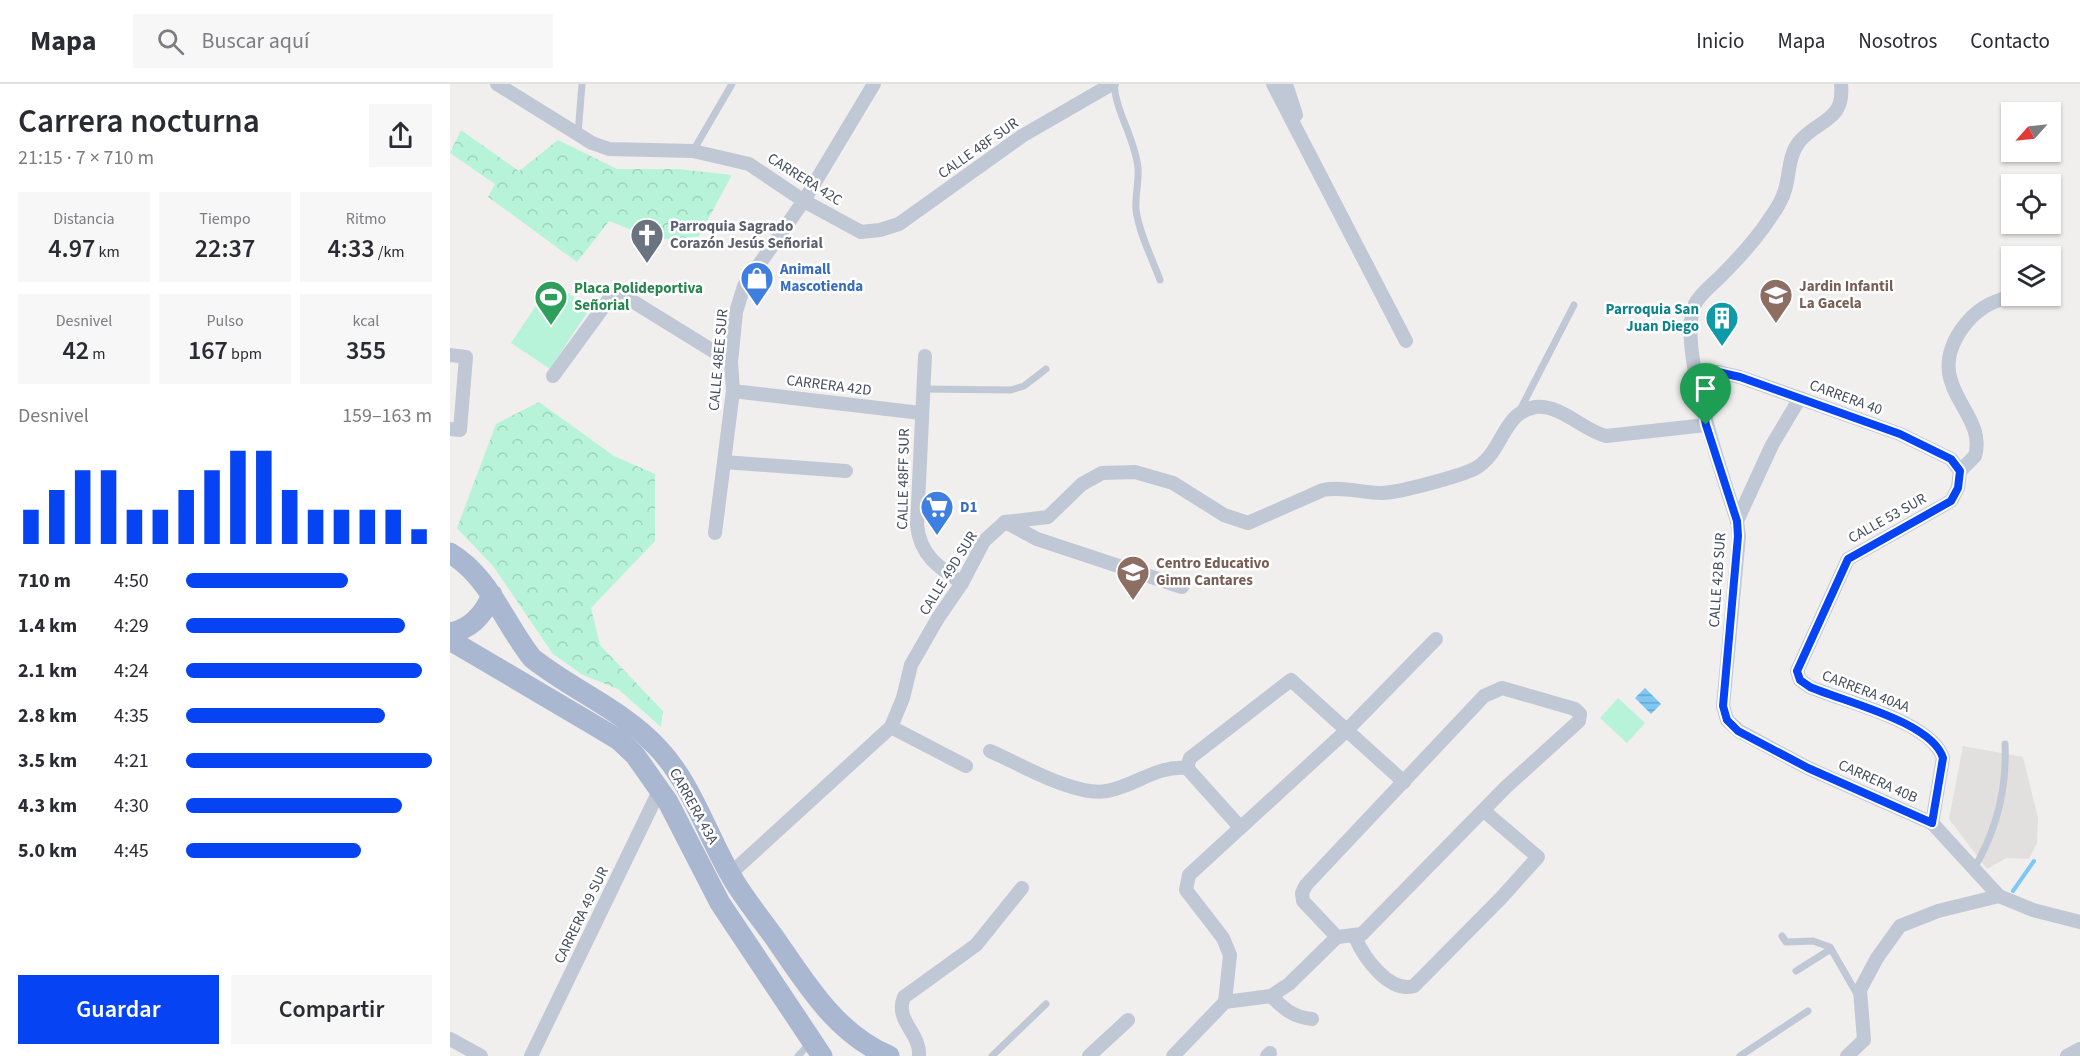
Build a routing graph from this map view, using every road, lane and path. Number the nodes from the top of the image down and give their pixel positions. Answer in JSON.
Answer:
{"nodes":[{"id":1,"x":497,"y":84,"type":"edge"},
{"id":2,"x":582,"y":84,"type":"edge"},
{"id":3,"x":732,"y":84,"type":"edge"},
{"id":4,"x":874,"y":84,"type":"edge"},
{"id":5,"x":1113,"y":84,"type":"edge"},
{"id":6,"x":1273,"y":84,"type":"edge"},
{"id":7,"x":1286,"y":84,"type":"edge"},
{"id":8,"x":1841,"y":84,"type":"edge"},
{"id":9,"x":578,"y":134,"type":"junction"},
{"id":10,"x":1305,"y":146,"type":"junction"},
{"id":11,"x":693,"y":151,"type":"junction"},
{"id":12,"x":804,"y":201,"type":"junction"},
{"id":13,"x":861,"y":232,"type":"joint"},
{"id":14,"x":1160,"y":280,"type":"dead end"},
{"id":15,"x":2001,"y":299,"type":"edge"},
{"id":16,"x":1574,"y":305,"type":"dead end"},
{"id":17,"x":1406,"y":341,"type":"dead end"},
{"id":18,"x":450,"y":355,"type":"edge"},
{"id":19,"x":925,"y":356,"type":"dead end"},
{"id":20,"x":731,"y":362,"type":"junction"},
{"id":21,"x":1046,"y":369,"type":"dead end"},
{"id":22,"x":553,"y":376,"type":"dead end"},
{"id":23,"x":1696,"y":376,"type":"junction"},
{"id":24,"x":923,"y":389,"type":"junction"},
{"id":25,"x":733,"y":391,"type":"junction"},
{"id":26,"x":1800,"y":398,"type":"junction"},
{"id":27,"x":1519,"y":412,"type":"junction"},
{"id":28,"x":921,"y":413,"type":"junction"},
{"id":29,"x":1706,"y":425,"type":"junction"},
{"id":30,"x":450,"y":429,"type":"edge"},
{"id":31,"x":724,"y":462,"type":"junction"},
{"id":32,"x":846,"y":471,"type":"dead end"},
{"id":33,"x":1960,"y":471,"type":"junction"},
{"id":34,"x":1737,"y":521,"type":"junction"},
{"id":35,"x":1005,"y":522,"type":"junction"},
{"id":36,"x":715,"y":533,"type":"dead end"},
{"id":37,"x":450,"y":553,"type":"edge"},
{"id":38,"x":962,"y":584,"type":"junction"},
{"id":39,"x":1182,"y":587,"type":"dead end"},
{"id":40,"x":492,"y":595,"type":"junction"},
{"id":41,"x":450,"y":633,"type":"edge"},
{"id":42,"x":1436,"y":639,"type":"dead end"},
{"id":43,"x":450,"y":640,"type":"edge"},
{"id":44,"x":1800,"y":680,"type":"joint"},
{"id":45,"x":1723,"y":706,"type":"joint"},
{"id":46,"x":891,"y":727,"type":"junction"},
{"id":47,"x":1346,"y":731,"type":"junction"},
{"id":48,"x":2005,"y":744,"type":"dead end"},
{"id":49,"x":990,"y":751,"type":"dead end"},
{"id":50,"x":966,"y":766,"type":"dead end"},
{"id":51,"x":1186,"y":768,"type":"junction"},
{"id":52,"x":1404,"y":782,"type":"junction"},
{"id":53,"x":660,"y":789,"type":"junction"},
{"id":54,"x":1484,"y":811,"type":"junction"},
{"id":55,"x":1932,"y":823,"type":"junction"},
{"id":56,"x":1239,"y":826,"type":"junction"},
{"id":57,"x":1973,"y":870,"type":"junction"},
{"id":58,"x":730,"y":874,"type":"junction"},
{"id":59,"x":1022,"y":888,"type":"dead end"},
{"id":60,"x":1999,"y":896,"type":"junction"},
{"id":61,"x":2080,"y":922,"type":"edge"},
{"id":62,"x":1782,"y":936,"type":"dead end"},
{"id":63,"x":1338,"y":937,"type":"junction"},
{"id":64,"x":1355,"y":937,"type":"junction"},
{"id":65,"x":1831,"y":949,"type":"junction"},
{"id":66,"x":1796,"y":972,"type":"dead end"},
{"id":67,"x":1271,"y":996,"type":"junction"},
{"id":68,"x":1225,"y":1002,"type":"junction"},
{"id":69,"x":1861,"y":1002,"type":"junction"},
{"id":70,"x":1046,"y":1004,"type":"dead end"},
{"id":71,"x":1808,"y":1011,"type":"dead end"},
{"id":72,"x":1312,"y":1018,"type":"dead end"},
{"id":73,"x":1128,"y":1020,"type":"dead end"},
{"id":74,"x":450,"y":1039,"type":"edge"},
{"id":75,"x":2080,"y":1049,"type":"edge"},
{"id":76,"x":811,"y":1051,"type":"edge"},
{"id":77,"x":481,"y":1056,"type":"edge"},
{"id":78,"x":531,"y":1056,"type":"edge"},
{"id":79,"x":889,"y":1056,"type":"edge"},
{"id":80,"x":919,"y":1056,"type":"edge"},
{"id":81,"x":992,"y":1056,"type":"edge"},
{"id":82,"x":1089,"y":1056,"type":"edge"},
{"id":83,"x":1173,"y":1056,"type":"edge"},
{"id":84,"x":1740,"y":1056,"type":"edge"},
{"id":85,"x":1847,"y":1056,"type":"edge"},
{"id":86,"x":2067,"y":1056,"type":"edge"}],
"edges":[{"from":1,"to":9,"type":"street","name":"CARRERA 42C"},
{"from":2,"to":9,"type":"lane"},
{"from":3,"to":11,"type":"lane"},
{"from":4,"to":12,"type":"street","name":"CALLE 48EE SUR"},
{"from":5,"to":13,"type":"street","name":"CALLE 48F SUR"},
{"from":5,"to":14,"type":"lane"},
{"from":6,"to":10,"type":"street"},
{"from":7,"to":10,"type":"street"},
{"from":8,"to":23,"type":"street"},
{"from":9,"to":11,"type":"street","name":"CARRERA 42C"},
{"from":10,"to":17,"type":"street"},
{"from":11,"to":12,"type":"street","name":"CARRERA 42C"},
{"from":12,"to":13,"type":"street","name":"CARRERA 42C"},
{"from":12,"to":20,"type":"street","name":"CALLE 48EE SUR"},
{"from":15,"to":33,"type":"street"},
{"from":16,"to":27,"type":"lane"},
{"from":18,"to":30,"type":"street"},
{"from":19,"to":24,"type":"street","name":"CALLE 48FF SUR"},
{"from":20,"to":22,"type":"street"},
{"from":20,"to":25,"type":"street","name":"CALLE 48EE SUR"},
{"from":21,"to":24,"type":"lane"},
{"from":23,"to":26,"type":"street","name":"CARRERA 40"},
{"from":23,"to":29,"type":"street"},
{"from":24,"to":28,"type":"street","name":"CALLE 48FF SUR"},
{"from":25,"to":28,"type":"street","name":"CARRERA 42D"},
{"from":25,"to":31,"type":"street","name":"CALLE 48EE SUR"},
{"from":26,"to":33,"type":"street","name":"CARRERA 40"},
{"from":26,"to":34,"type":"street"},
{"from":27,"to":29,"type":"street"},
{"from":27,"to":35,"type":"street"},
{"from":28,"to":38,"type":"street","name":"CALLE 48FF SUR"},
{"from":29,"to":34,"type":"street","name":"CALLE 42B SUR"},
{"from":31,"to":32,"type":"street"},
{"from":31,"to":36,"type":"street","name":"CALLE 48EE SUR"},
{"from":33,"to":44,"type":"street","name":"CALLE 53 SUR"},
{"from":34,"to":45,"type":"street","name":"CALLE 42B SUR"},
{"from":35,"to":38,"type":"street","name":"CALLE 49D SUR"},
{"from":35,"to":39,"type":"street"},
{"from":37,"to":40,"type":"main road","name":"CARRERA 43A"},
{"from":38,"to":46,"type":"street","name":"CALLE 49D SUR"},
{"from":40,"to":41,"type":"main road"},
{"from":40,"to":58,"type":"main road","name":"CARRERA 43A"},
{"from":42,"to":47,"type":"street"},
{"from":43,"to":53,"type":"main road","name":"CARRERA 43A"},
{"from":44,"to":55,"type":"street","name":"CARRERA 40AA"},
{"from":45,"to":55,"type":"street","name":"CARRERA 40B"},
{"from":46,"to":50,"type":"street"},
{"from":46,"to":58,"type":"street","name":"CALLE 49D SUR"},
{"from":47,"to":51,"type":"street"},
{"from":47,"to":52,"type":"street"},
{"from":47,"to":56,"type":"street"},
{"from":48,"to":57,"type":"lane"},
{"from":49,"to":51,"type":"street"},
{"from":51,"to":56,"type":"street"},
{"from":52,"to":54,"type":"street"},
{"from":52,"to":63,"type":"street"},
{"from":53,"to":76,"type":"main road","name":"CARRERA 43A"},
{"from":53,"to":78,"type":"street","name":"CARRERA 49 SUR"},
{"from":54,"to":64,"type":"street"},
{"from":54,"to":64,"type":"street"},
{"from":55,"to":57,"type":"street","name":"CARRERA 40B"},
{"from":56,"to":68,"type":"street"},
{"from":57,"to":60,"type":"street","name":"CARRERA 40B"},
{"from":58,"to":79,"type":"main road","name":"CARRERA 43A"},
{"from":59,"to":80,"type":"street"},
{"from":60,"to":61,"type":"street","name":"CARRERA 40B"},
{"from":60,"to":69,"type":"street"},
{"from":62,"to":65,"type":"lane"},
{"from":63,"to":64,"type":"street"},
{"from":63,"to":67,"type":"street"},
{"from":65,"to":66,"type":"lane"},
{"from":65,"to":69,"type":"lane"},
{"from":67,"to":68,"type":"street"},
{"from":67,"to":72,"type":"street"},
{"from":68,"to":83,"type":"street"},
{"from":69,"to":85,"type":"street"},
{"from":70,"to":81,"type":"lane"},
{"from":71,"to":84,"type":"lane"},
{"from":73,"to":82,"type":"street"},
{"from":74,"to":77,"type":"street"},
{"from":75,"to":86,"type":"street"}]}
